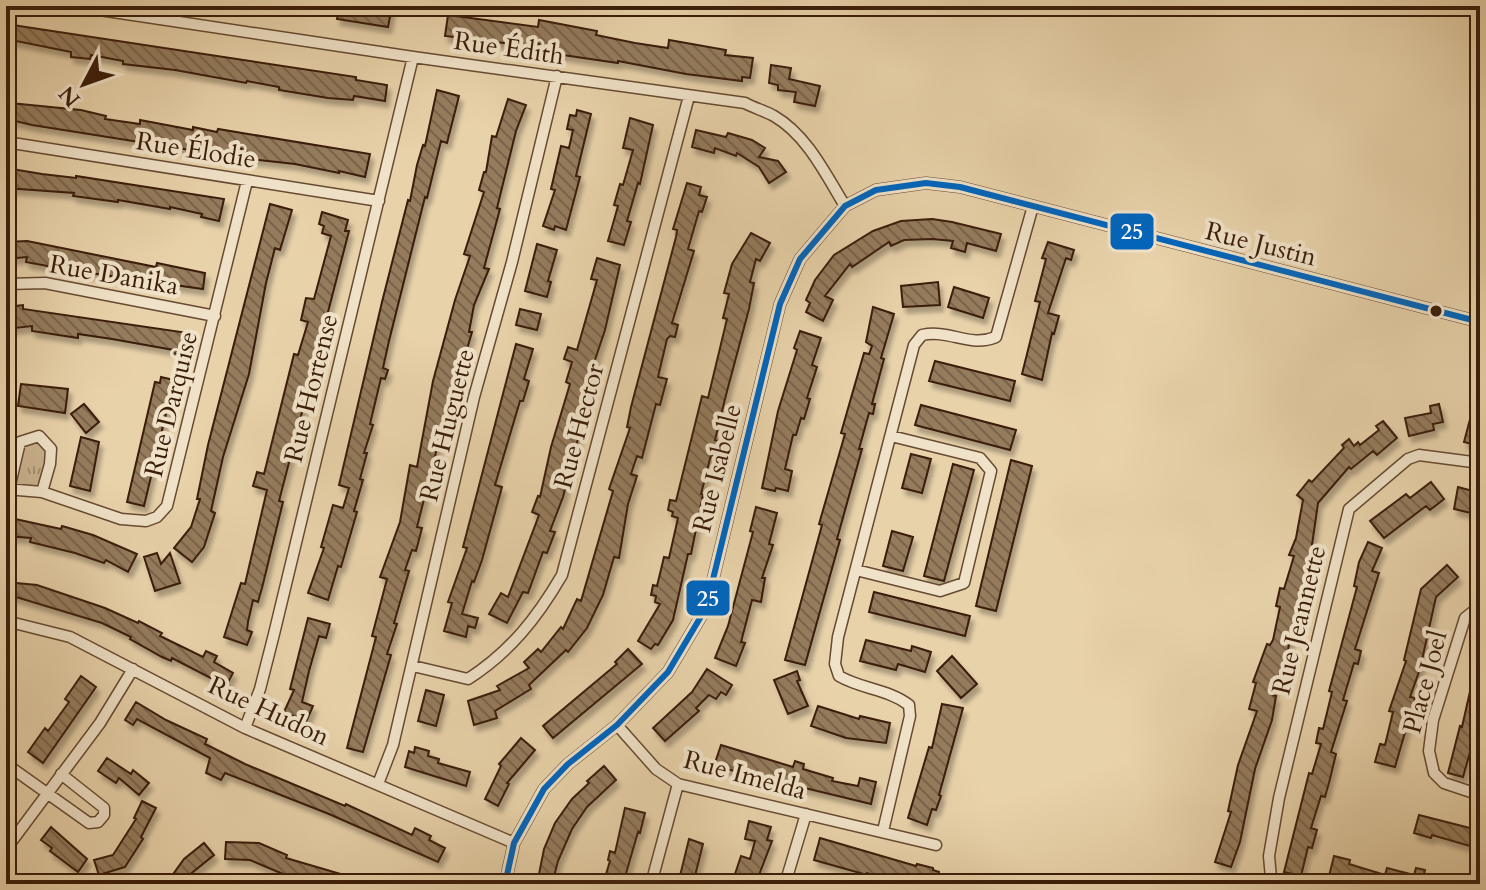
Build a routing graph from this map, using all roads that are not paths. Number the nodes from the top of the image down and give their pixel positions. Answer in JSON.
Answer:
{"nodes":[{"id":1,"x":73,"y":6,"type":"edge"},
{"id":2,"x":413,"y":57,"type":"junction"},
{"id":3,"x":557,"y":76,"type":"junction"},
{"id":4,"x":689,"y":96,"type":"junction"},
{"id":5,"x":6,"y":142,"type":"edge"},
{"id":6,"x":247,"y":181,"type":"junction"},
{"id":7,"x":379,"y":201,"type":"junction"},
{"id":8,"x":845,"y":206,"type":"junction"},
{"id":9,"x":1033,"y":206,"type":"junction"},
{"id":10,"x":6,"y":284,"type":"edge"},
{"id":11,"x":215,"y":316,"type":"junction"},
{"id":12,"x":1480,"y":322,"type":"edge"},
{"id":13,"x":891,"y":436,"type":"junction"},
{"id":14,"x":1480,"y":463,"type":"edge"},
{"id":15,"x":8,"y":489,"type":"edge"},
{"id":16,"x":42,"y":492,"type":"junction"},
{"id":17,"x":856,"y":570,"type":"junction"},
{"id":18,"x":1480,"y":606,"type":"edge"},
{"id":19,"x":6,"y":621,"type":"edge"},
{"id":20,"x":413,"y":666,"type":"junction"},
{"id":21,"x":133,"y":669,"type":"junction"},
{"id":22,"x":617,"y":725,"type":"junction"},
{"id":23,"x":245,"y":728,"type":"junction"},
{"id":24,"x":6,"y":764,"type":"edge"},
{"id":25,"x":61,"y":774,"type":"junction"},
{"id":26,"x":378,"y":784,"type":"junction"},
{"id":27,"x":678,"y":784,"type":"junction"},
{"id":28,"x":47,"y":795,"type":"junction"},
{"id":29,"x":1480,"y":795,"type":"edge"},
{"id":30,"x":806,"y":814,"type":"junction"},
{"id":31,"x":883,"y":831,"type":"junction"},
{"id":32,"x":514,"y":843,"type":"junction"},
{"id":33,"x":936,"y":845,"type":"dead end"},
{"id":34,"x":6,"y":849,"type":"edge"},
{"id":35,"x":505,"y":884,"type":"edge"},
{"id":36,"x":651,"y":884,"type":"edge"},
{"id":37,"x":785,"y":884,"type":"edge"},
{"id":38,"x":1281,"y":884,"type":"edge"}],
"edges":[{"from":1,"to":2,"type":"street","name":"Rue Édith"},
{"from":2,"to":3,"type":"street","name":"Rue Édith"},
{"from":2,"to":7,"type":"street","name":"Rue Hortense"},
{"from":3,"to":4,"type":"street","name":"Rue Édith"},
{"from":3,"to":20,"type":"street","name":"Rue Huguette"},
{"from":4,"to":8,"type":"street","name":"Rue Édith"},
{"from":4,"to":20,"type":"street","name":"Rue Hector"},
{"from":5,"to":6,"type":"street","name":"Rue Élodie"},
{"from":6,"to":7,"type":"street","name":"Rue Élodie"},
{"from":6,"to":11,"type":"street","name":"Rue Darquise"},
{"from":7,"to":23,"type":"street","name":"Rue Hortense"},
{"from":8,"to":9,"type":"street","name":"Rue Isabelle"},
{"from":8,"to":22,"type":"street","name":"Rue Isabelle"},
{"from":9,"to":12,"type":"street","name":"Rue Justin"},
{"from":9,"to":13,"type":"street"},
{"from":10,"to":11,"type":"street","name":"Rue Danika"},
{"from":11,"to":16,"type":"street","name":"Rue Darquise"},
{"from":13,"to":17,"type":"street"},
{"from":13,"to":17,"type":"street"},
{"from":14,"to":38,"type":"street","name":"Rue Jeannette"},
{"from":15,"to":16,"type":"street","name":"Rue Darquise"},
{"from":15,"to":16,"type":"street","name":"Rue Darquise"},
{"from":17,"to":31,"type":"street"},
{"from":18,"to":29,"type":"street","name":"Place Joel"},
{"from":19,"to":21,"type":"street","name":"Rue Hudon"},
{"from":20,"to":26,"type":"street","name":"Rue Huguette"},
{"from":21,"to":23,"type":"street","name":"Rue Hudon"},
{"from":21,"to":25,"type":"street"},
{"from":22,"to":27,"type":"street","name":"Rue Imelda"},
{"from":22,"to":32,"type":"street","name":"Rue Isabelle"},
{"from":23,"to":26,"type":"street","name":"Rue Hudon"},
{"from":24,"to":28,"type":"street"},
{"from":25,"to":28,"type":"street"},
{"from":25,"to":28,"type":"street"},
{"from":26,"to":32,"type":"street","name":"Rue Hudon"},
{"from":27,"to":30,"type":"street","name":"Rue Imelda"},
{"from":27,"to":36,"type":"street"},
{"from":28,"to":34,"type":"street"},
{"from":30,"to":31,"type":"street","name":"Rue Imelda"},
{"from":30,"to":37,"type":"street"},
{"from":31,"to":33,"type":"street","name":"Rue Imelda"},
{"from":32,"to":35,"type":"street","name":"Rue Isabelle"}]}
